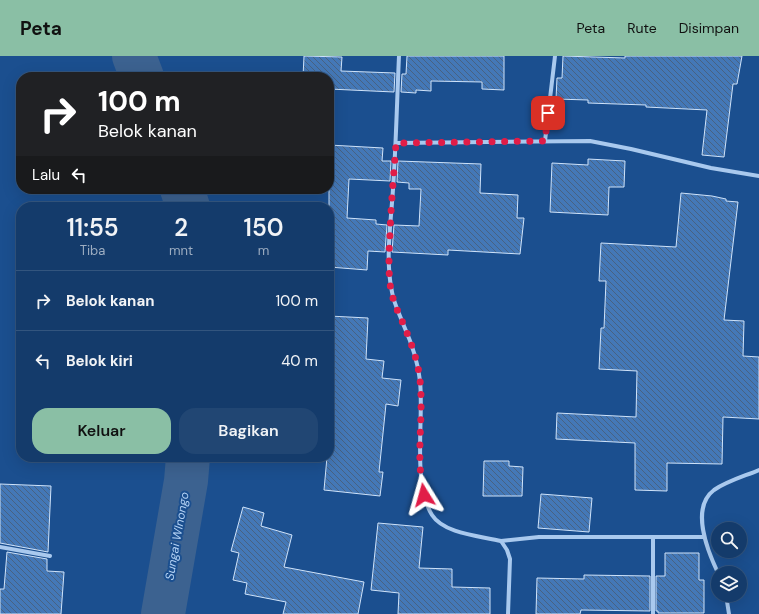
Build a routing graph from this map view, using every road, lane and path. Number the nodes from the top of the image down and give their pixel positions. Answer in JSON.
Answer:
{"nodes":[{"id":1,"x":399,"y":56,"type":"edge"},
{"id":2,"x":555,"y":56,"type":"edge"},
{"id":3,"x":545,"y":141,"type":"junction"},
{"id":4,"x":396,"y":143,"type":"junction"},
{"id":5,"x":759,"y":176,"type":"edge"},
{"id":6,"x":759,"y":470,"type":"edge"},
{"id":7,"x":653,"y":537,"type":"junction"},
{"id":8,"x":704,"y":537,"type":"junction"},
{"id":9,"x":501,"y":541,"type":"junction"},
{"id":10,"x":0,"y":547,"type":"edge"},
{"id":11,"x":50,"y":556,"type":"dead end"},
{"id":12,"x":715,"y":566,"type":"edge"},
{"id":13,"x":727,"y":602,"type":"edge"},
{"id":14,"x":508,"y":614,"type":"edge"},
{"id":15,"x":653,"y":614,"type":"edge"},
{"id":16,"x":729,"y":614,"type":"edge"}],
"edges":[{"from":1,"to":4,"type":"street"},
{"from":2,"to":3,"type":"street"},
{"from":3,"to":4,"type":"street"},
{"from":3,"to":5,"type":"street"},
{"from":4,"to":9,"type":"street"},
{"from":6,"to":8,"type":"street"},
{"from":7,"to":8,"type":"street"},
{"from":7,"to":9,"type":"street"},
{"from":7,"to":15,"type":"street"},
{"from":8,"to":12,"type":"street"},
{"from":9,"to":14,"type":"street"},
{"from":10,"to":11,"type":"street"},
{"from":13,"to":16,"type":"street"}]}
